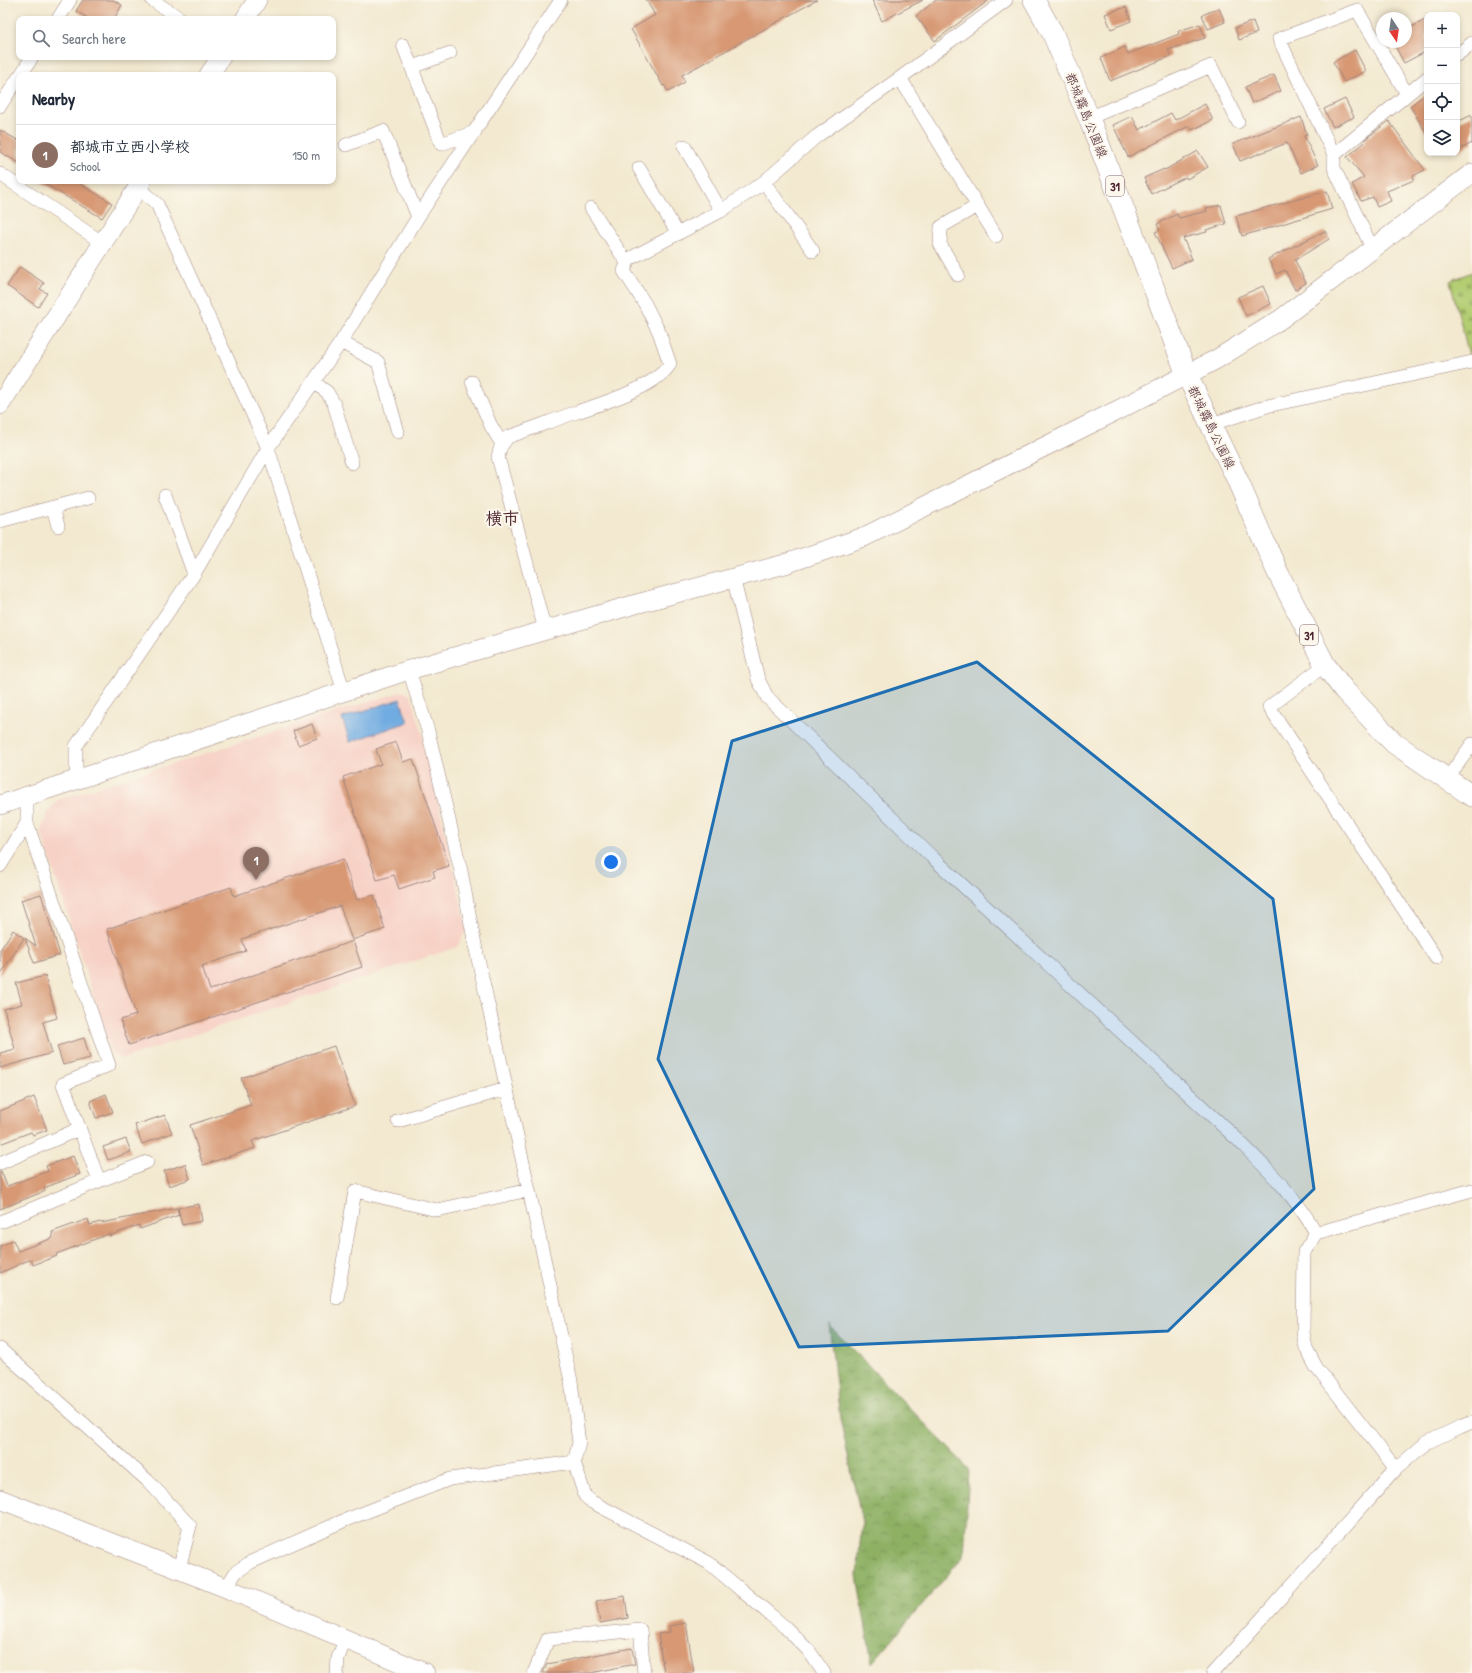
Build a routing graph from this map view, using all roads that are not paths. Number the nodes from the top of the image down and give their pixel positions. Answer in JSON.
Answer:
{"nodes":[{"id":1,"x":70,"y":0,"type":"edge"},
{"id":2,"x":152,"y":0,"type":"edge"},
{"id":3,"x":257,"y":0,"type":"edge"},
{"id":4,"x":561,"y":0,"type":"edge"},
{"id":5,"x":1006,"y":0,"type":"edge"},
{"id":6,"x":1034,"y":0,"type":"edge"},
{"id":7,"x":60,"y":16,"type":"edge"},
{"id":8,"x":176,"y":16,"type":"edge"},
{"id":9,"x":247,"y":16,"type":"edge"},
{"id":10,"x":1472,"y":43,"type":"edge"},
{"id":11,"x":403,"y":45,"type":"dead end"},
{"id":12,"x":1460,"y":52,"type":"edge"},
{"id":13,"x":450,"y":53,"type":"dead end"},
{"id":14,"x":30,"y":60,"type":"edge"},
{"id":15,"x":219,"y":60,"type":"edge"},
{"id":16,"x":412,"y":68,"type":"junction"},
{"id":17,"x":23,"y":72,"type":"edge"},
{"id":18,"x":211,"y":72,"type":"edge"},
{"id":19,"x":900,"y":78,"type":"junction"},
{"id":20,"x":1424,"y":80,"type":"edge"},
{"id":21,"x":16,"y":82,"type":"edge"},
{"id":22,"x":1407,"y":94,"type":"junction"},
{"id":23,"x":0,"y":106,"type":"edge"},
{"id":24,"x":1089,"y":118,"type":"junction"},
{"id":25,"x":1238,"y":122,"type":"dead end"},
{"id":26,"x":474,"y":132,"type":"junction"},
{"id":27,"x":346,"y":145,"type":"dead end"},
{"id":28,"x":684,"y":146,"type":"dead end"},
{"id":29,"x":1334,"y":155,"type":"junction"},
{"id":30,"x":639,"y":168,"type":"dead end"},
{"id":31,"x":1472,"y":173,"type":"edge"},
{"id":32,"x":0,"y":174,"type":"edge"},
{"id":33,"x":764,"y":182,"type":"junction"},
{"id":34,"x":140,"y":185,"type":"edge"},
{"id":35,"x":977,"y":206,"type":"junction"},
{"id":36,"x":591,"y":208,"type":"dead end"},
{"id":37,"x":721,"y":211,"type":"junction"},
{"id":38,"x":418,"y":218,"type":"junction"},
{"id":39,"x":678,"y":234,"type":"junction"},
{"id":40,"x":996,"y":236,"type":"dead end"},
{"id":41,"x":103,"y":243,"type":"junction"},
{"id":42,"x":1373,"y":250,"type":"junction"},
{"id":43,"x":813,"y":251,"type":"dead end"},
{"id":44,"x":627,"y":263,"type":"junction"},
{"id":45,"x":958,"y":275,"type":"dead end"},
{"id":46,"x":341,"y":342,"type":"junction"},
{"id":47,"x":1472,"y":362,"type":"edge"},
{"id":48,"x":1187,"y":375,"type":"junction"},
{"id":49,"x":313,"y":382,"type":"junction"},
{"id":50,"x":472,"y":382,"type":"dead end"},
{"id":51,"x":0,"y":405,"type":"edge"},
{"id":52,"x":1212,"y":424,"type":"junction"},
{"id":53,"x":398,"y":432,"type":"dead end"},
{"id":54,"x":502,"y":444,"type":"junction"},
{"id":55,"x":268,"y":448,"type":"junction"},
{"id":56,"x":352,"y":463,"type":"dead end"},
{"id":57,"x":165,"y":495,"type":"dead end"},
{"id":58,"x":88,"y":498,"type":"dead end"},
{"id":59,"x":53,"y":507,"type":"junction"},
{"id":60,"x":0,"y":521,"type":"edge"},
{"id":61,"x":58,"y":526,"type":"dead end"},
{"id":62,"x":194,"y":574,"type":"junction"},
{"id":63,"x":733,"y":577,"type":"junction"},
{"id":64,"x":545,"y":630,"type":"junction"},
{"id":65,"x":1324,"y":665,"type":"junction"},
{"id":66,"x":410,"y":670,"type":"junction"},
{"id":67,"x":344,"y":692,"type":"junction"},
{"id":68,"x":1472,"y":744,"type":"edge"},
{"id":69,"x":78,"y":779,"type":"junction"},
{"id":70,"x":1447,"y":779,"type":"junction"},
{"id":71,"x":27,"y":796,"type":"junction"},
{"id":72,"x":1472,"y":796,"type":"edge"},
{"id":73,"x":0,"y":805,"type":"edge"},
{"id":74,"x":27,"y":823,"type":"junction"},
{"id":75,"x":0,"y":866,"type":"edge"},
{"id":76,"x":1436,"y":958,"type":"dead end"},
{"id":77,"x":506,"y":1089,"type":"junction"},
{"id":78,"x":398,"y":1121,"type":"dead end"},
{"id":79,"x":80,"y":1129,"type":"junction"},
{"id":80,"x":147,"y":1162,"type":"dead end"},
{"id":81,"x":0,"y":1163,"type":"edge"},
{"id":82,"x":99,"y":1181,"type":"junction"},
{"id":83,"x":529,"y":1190,"type":"junction"},
{"id":84,"x":1472,"y":1190,"type":"edge"},
{"id":85,"x":3,"y":1220,"type":"dead end"},
{"id":86,"x":1316,"y":1233,"type":"junction"},
{"id":87,"x":337,"y":1298,"type":"dead end"},
{"id":88,"x":0,"y":1349,"type":"edge"},
{"id":89,"x":1472,"y":1422,"type":"edge"},
{"id":90,"x":574,"y":1462,"type":"junction"},
{"id":91,"x":1396,"y":1469,"type":"junction"},
{"id":92,"x":0,"y":1499,"type":"edge"},
{"id":93,"x":179,"y":1569,"type":"junction"},
{"id":94,"x":226,"y":1588,"type":"junction"},
{"id":95,"x":345,"y":1640,"type":"junction"},
{"id":96,"x":337,"y":1673,"type":"edge"},
{"id":97,"x":425,"y":1673,"type":"edge"},
{"id":98,"x":534,"y":1673,"type":"edge"},
{"id":99,"x":644,"y":1673,"type":"edge"},
{"id":100,"x":824,"y":1673,"type":"edge"},
{"id":101,"x":1212,"y":1673,"type":"edge"}],
"edges":[{"from":1,"to":7,"type":"street"},
{"from":2,"to":8,"type":"street"},
{"from":3,"to":9,"type":"street"},
{"from":4,"to":26,"type":"street"},
{"from":5,"to":19,"type":"street"},
{"from":6,"to":24,"type":"main road","name":"都城霧島公園線","number":"31"},
{"from":10,"to":12,"type":"street"},
{"from":11,"to":16,"type":"street"},
{"from":13,"to":16,"type":"street"},
{"from":14,"to":17,"type":"street"},
{"from":15,"to":18,"type":"street"},
{"from":16,"to":26,"type":"street"},
{"from":19,"to":33,"type":"street"},
{"from":19,"to":35,"type":"street"},
{"from":20,"to":22,"type":"street"},
{"from":21,"to":23,"type":"street"},
{"from":22,"to":29,"type":"street"},
{"from":22,"to":29,"type":"street"},
{"from":24,"to":25,"type":"street"},
{"from":24,"to":48,"type":"main road","name":"都城霧島公園線","number":"31"},
{"from":26,"to":38,"type":"street"},
{"from":27,"to":38,"type":"street"},
{"from":28,"to":37,"type":"street"},
{"from":29,"to":42,"type":"street"},
{"from":30,"to":39,"type":"street"},
{"from":31,"to":42,"type":"street"},
{"from":32,"to":41,"type":"street"},
{"from":33,"to":37,"type":"street"},
{"from":33,"to":43,"type":"street"},
{"from":34,"to":41,"type":"street"},
{"from":34,"to":55,"type":"street"},
{"from":35,"to":40,"type":"street"},
{"from":35,"to":45,"type":"street"},
{"from":36,"to":44,"type":"street"},
{"from":37,"to":39,"type":"street"},
{"from":38,"to":46,"type":"street"},
{"from":39,"to":44,"type":"street"},
{"from":41,"to":51,"type":"street"},
{"from":42,"to":48,"type":"street"},
{"from":44,"to":54,"type":"street"},
{"from":46,"to":49,"type":"street"},
{"from":46,"to":53,"type":"street"},
{"from":47,"to":52,"type":"street"},
{"from":48,"to":52,"type":"main road","name":"都城霧島公園線","number":"31"},
{"from":48,"to":63,"type":"street"},
{"from":49,"to":55,"type":"street"},
{"from":49,"to":56,"type":"street"},
{"from":50,"to":54,"type":"street"},
{"from":52,"to":65,"type":"main road","name":"都城霧島公園線","number":"31"},
{"from":54,"to":64,"type":"street"},
{"from":55,"to":62,"type":"street"},
{"from":55,"to":67,"type":"street"},
{"from":57,"to":62,"type":"street"},
{"from":58,"to":59,"type":"street"},
{"from":59,"to":60,"type":"street"},
{"from":59,"to":61,"type":"street"},
{"from":62,"to":69,"type":"street"},
{"from":63,"to":64,"type":"street"},
{"from":63,"to":86,"type":"street"},
{"from":64,"to":66,"type":"street"},
{"from":65,"to":70,"type":"main road","name":"都城霧島公園線","number":"31"},
{"from":65,"to":76,"type":"street"},
{"from":66,"to":67,"type":"street"},
{"from":66,"to":77,"type":"street"},
{"from":67,"to":69,"type":"street"},
{"from":68,"to":70,"type":"street"},
{"from":69,"to":71,"type":"street"},
{"from":70,"to":72,"type":"main road","name":"都城霧島公園線","number":"31"},
{"from":71,"to":73,"type":"street"},
{"from":71,"to":74,"type":"street"},
{"from":74,"to":75,"type":"street"},
{"from":74,"to":79,"type":"street"},
{"from":77,"to":78,"type":"street"},
{"from":77,"to":83,"type":"street"},
{"from":79,"to":81,"type":"street"},
{"from":79,"to":82,"type":"street"},
{"from":80,"to":82,"type":"street"},
{"from":82,"to":85,"type":"street"},
{"from":83,"to":87,"type":"street"},
{"from":83,"to":90,"type":"street"},
{"from":84,"to":86,"type":"street"},
{"from":86,"to":91,"type":"street"},
{"from":88,"to":93,"type":"street"},
{"from":89,"to":91,"type":"street"},
{"from":90,"to":94,"type":"street"},
{"from":90,"to":100,"type":"street"},
{"from":91,"to":101,"type":"street"},
{"from":92,"to":93,"type":"street"},
{"from":93,"to":94,"type":"street"},
{"from":94,"to":95,"type":"street"},
{"from":95,"to":96,"type":"street"},
{"from":95,"to":97,"type":"street"},
{"from":98,"to":99,"type":"street"}]}
